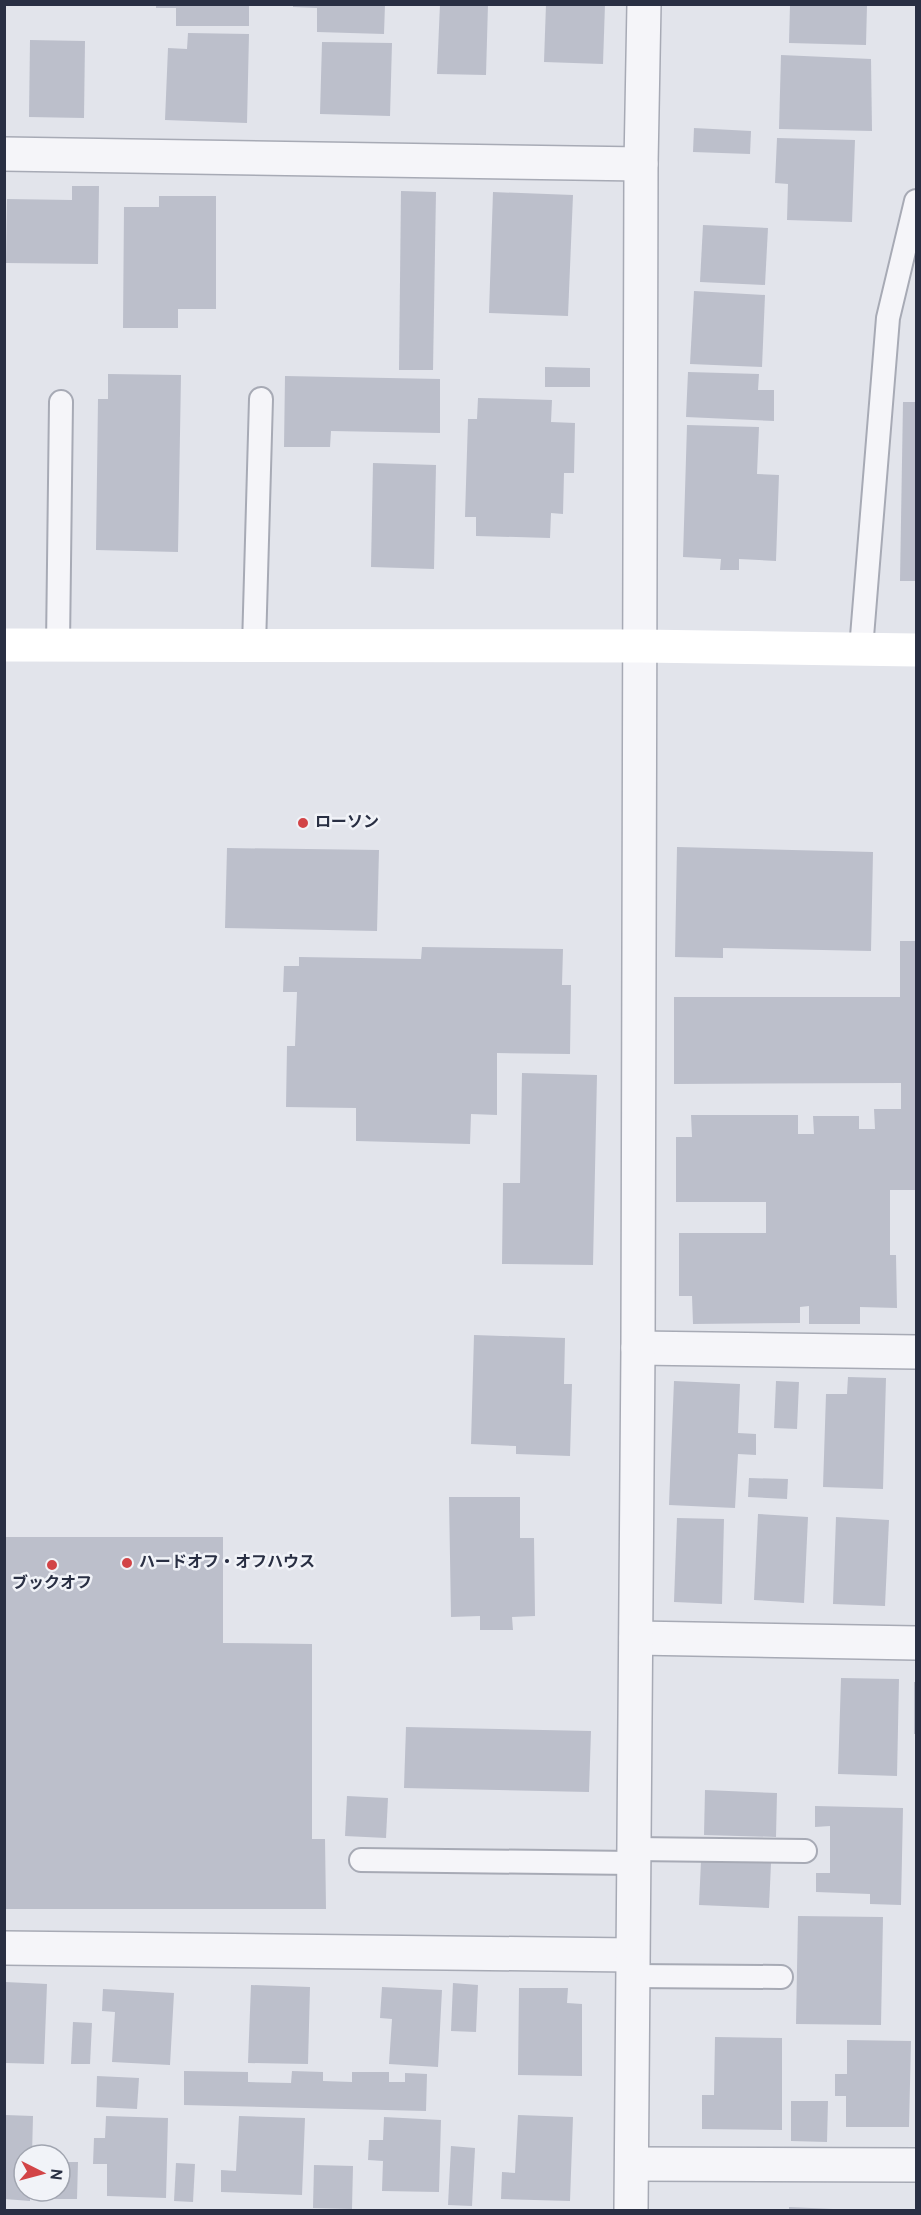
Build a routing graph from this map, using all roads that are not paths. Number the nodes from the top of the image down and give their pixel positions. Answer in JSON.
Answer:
{"nodes":[{"id":1,"x":644,"y":4,"type":"edge"},
{"id":2,"x":4,"y":154,"type":"edge"},
{"id":3,"x":641,"y":164,"type":"junction"},
{"id":4,"x":916,"y":201,"type":"edge"},
{"id":5,"x":261,"y":399,"type":"dead end"},
{"id":6,"x":61,"y":402,"type":"dead end"},
{"id":7,"x":4,"y":645,"type":"edge"},
{"id":8,"x":58,"y":645,"type":"junction"},
{"id":9,"x":254,"y":646,"type":"junction"},
{"id":10,"x":640,"y":646,"type":"junction"},
{"id":11,"x":861,"y":649,"type":"junction"},
{"id":12,"x":916,"y":650,"type":"edge"},
{"id":13,"x":639,"y":1348,"type":"junction"},
{"id":14,"x":916,"y":1352,"type":"edge"},
{"id":15,"x":636,"y":1638,"type":"junction"},
{"id":16,"x":916,"y":1642,"type":"edge"},
{"id":17,"x":805,"y":1851,"type":"dead end"},
{"id":18,"x":634,"y":1856,"type":"junction"},
{"id":19,"x":361,"y":1860,"type":"dead end"},
{"id":20,"x":4,"y":1948,"type":"edge"},
{"id":21,"x":632,"y":1966,"type":"junction"},
{"id":22,"x":781,"y":1977,"type":"dead end"},
{"id":23,"x":633,"y":2164,"type":"junction"},
{"id":24,"x":916,"y":2165,"type":"edge"},
{"id":25,"x":631,"y":2211,"type":"edge"}],
"edges":[{"from":1,"to":3,"type":"street"},
{"from":2,"to":3,"type":"street"},
{"from":3,"to":10,"type":"street"},
{"from":4,"to":11,"type":"lane"},
{"from":5,"to":9,"type":"lane"},
{"from":6,"to":8,"type":"lane"},
{"from":7,"to":8,"type":"street"},
{"from":8,"to":9,"type":"street"},
{"from":9,"to":10,"type":"street"},
{"from":10,"to":11,"type":"street"},
{"from":10,"to":13,"type":"street"},
{"from":11,"to":12,"type":"street"},
{"from":13,"to":14,"type":"street"},
{"from":13,"to":15,"type":"street"},
{"from":15,"to":16,"type":"street"},
{"from":15,"to":18,"type":"street"},
{"from":17,"to":18,"type":"lane"},
{"from":18,"to":19,"type":"lane"},
{"from":18,"to":21,"type":"street"},
{"from":20,"to":21,"type":"street"},
{"from":21,"to":22,"type":"lane"},
{"from":21,"to":23,"type":"street"},
{"from":23,"to":24,"type":"street"},
{"from":23,"to":25,"type":"street"}]}
